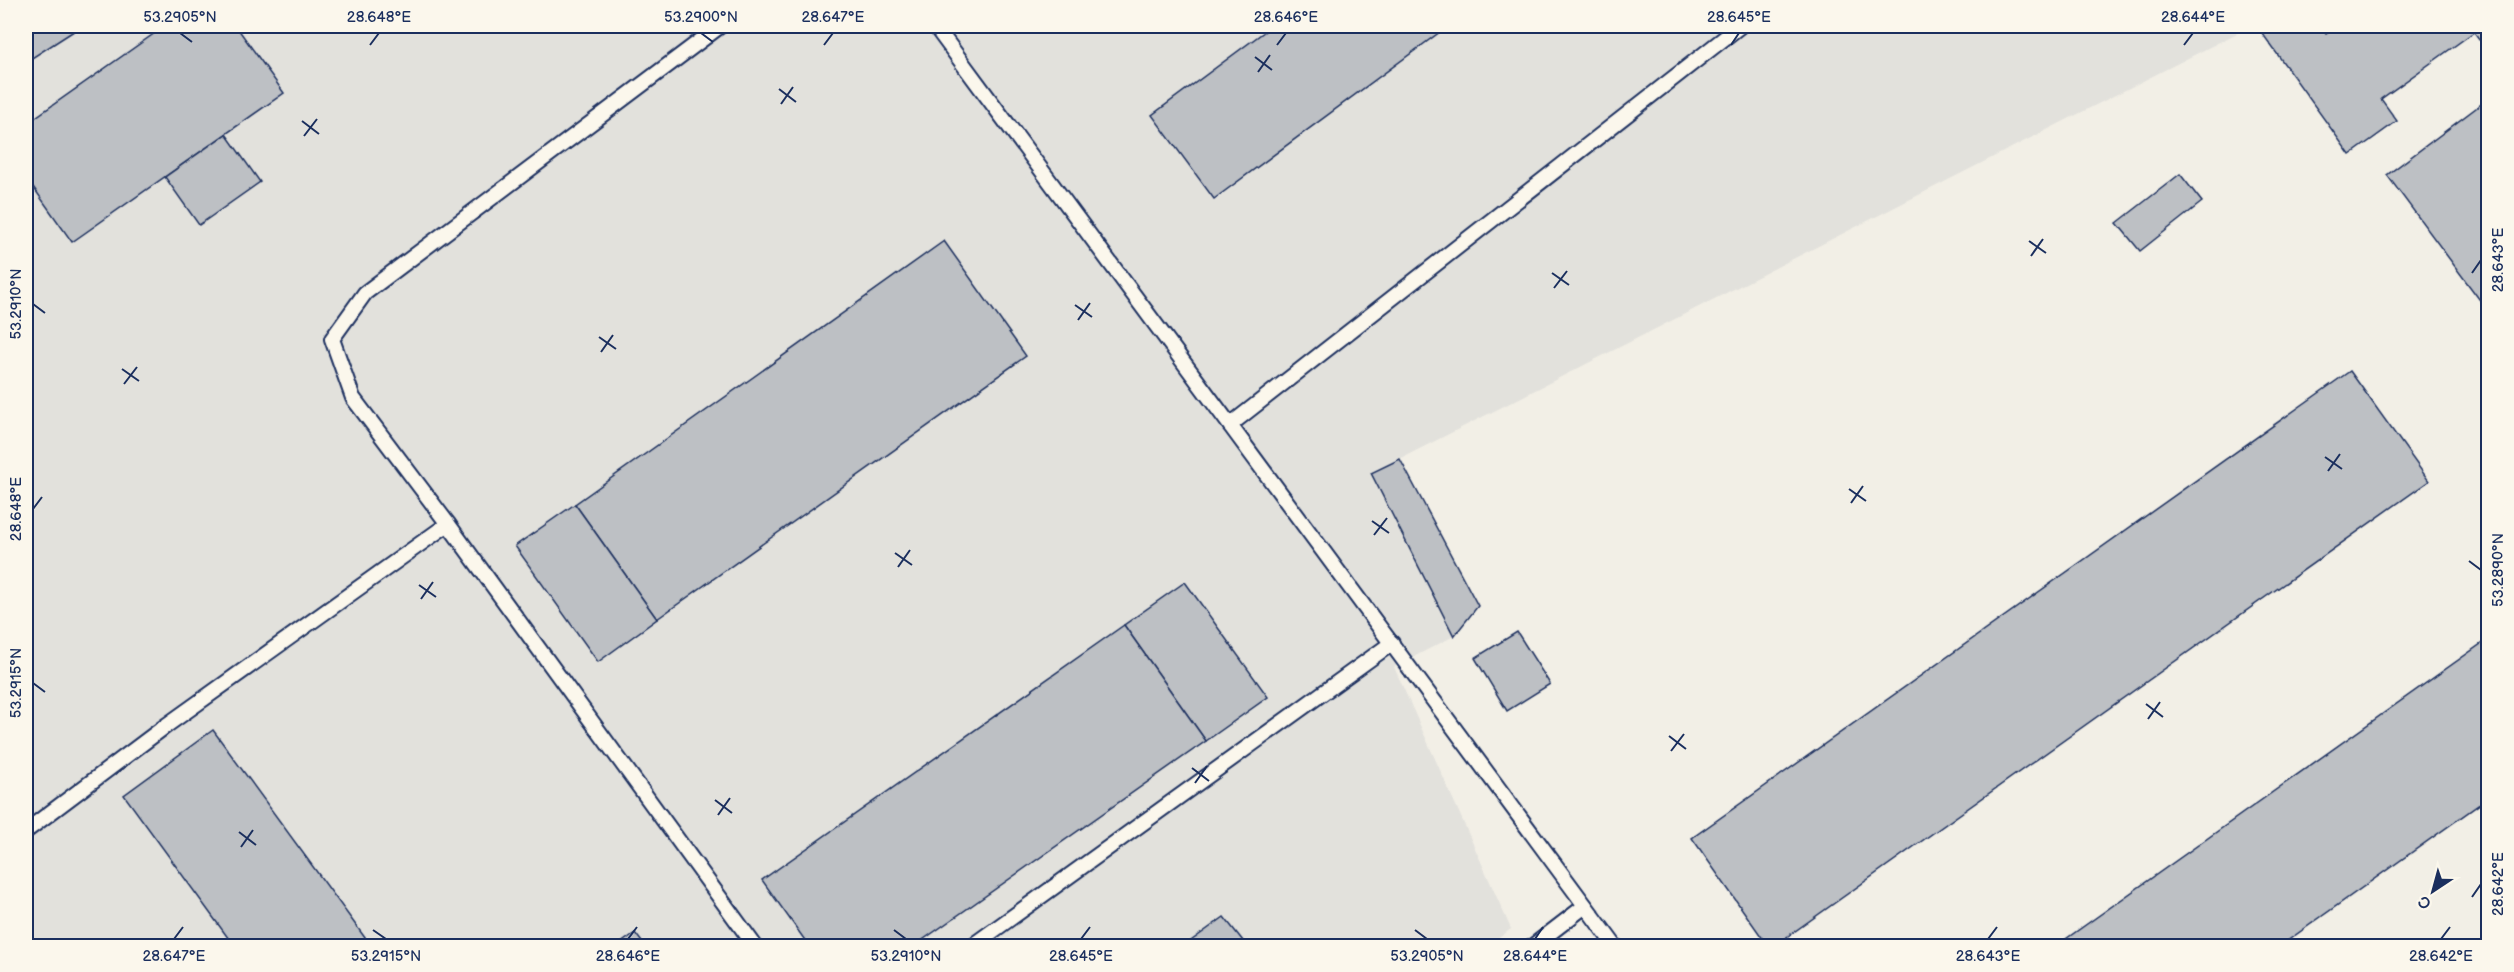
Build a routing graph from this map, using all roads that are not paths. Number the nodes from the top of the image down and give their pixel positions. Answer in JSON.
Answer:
{"nodes":[{"id":1,"x":720,"y":26,"type":"edge"},
{"id":2,"x":935,"y":26,"type":"edge"},
{"id":3,"x":1740,"y":26,"type":"edge"},
{"id":4,"x":1230,"y":425,"type":"junction"},
{"id":5,"x":448,"y":524,"type":"junction"},
{"id":6,"x":1392,"y":643,"type":"junction"},
{"id":7,"x":26,"y":831,"type":"edge"},
{"id":8,"x":1586,"y":906,"type":"junction"},
{"id":9,"x":755,"y":946,"type":"edge"},
{"id":10,"x":972,"y":946,"type":"edge"},
{"id":11,"x":1533,"y":946,"type":"edge"},
{"id":12,"x":1615,"y":946,"type":"edge"}],
"edges":[{"from":1,"to":5,"type":"lane"},
{"from":2,"to":4,"type":"lane"},
{"from":3,"to":4,"type":"lane"},
{"from":4,"to":6,"type":"lane"},
{"from":5,"to":7,"type":"lane"},
{"from":5,"to":9,"type":"lane"},
{"from":6,"to":8,"type":"lane"},
{"from":6,"to":10,"type":"lane"},
{"from":8,"to":11,"type":"lane"},
{"from":8,"to":12,"type":"lane"}]}
